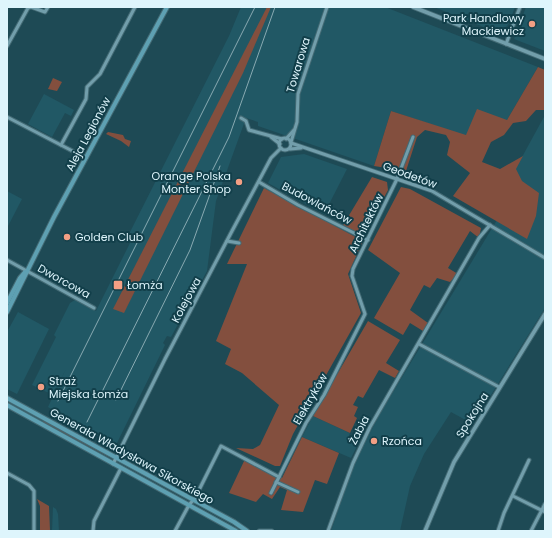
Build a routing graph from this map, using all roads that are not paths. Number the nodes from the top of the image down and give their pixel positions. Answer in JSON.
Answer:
{"nodes":[{"id":1,"x":48,"y":7,"type":"edge"},
{"id":2,"x":135,"y":7,"type":"edge"},
{"id":3,"x":167,"y":7,"type":"edge"},
{"id":4,"x":327,"y":7,"type":"edge"},
{"id":5,"x":413,"y":7,"type":"edge"},
{"id":6,"x":520,"y":7,"type":"edge"},
{"id":7,"x":506,"y":44,"type":"junction"},
{"id":8,"x":7,"y":46,"type":"edge"},
{"id":9,"x":545,"y":59,"type":"edge"},
{"id":10,"x":7,"y":117,"type":"edge"},
{"id":11,"x":241,"y":118,"type":"dead end"},
{"id":12,"x":294,"y":130,"type":"junction"},
{"id":13,"x":271,"y":137,"type":"junction"},
{"id":14,"x":413,"y":137,"type":"dead end"},
{"id":15,"x":284,"y":139,"type":"junction"},
{"id":16,"x":291,"y":142,"type":"junction"},
{"id":17,"x":61,"y":145,"type":"junction"},
{"id":18,"x":280,"y":146,"type":"junction"},
{"id":19,"x":290,"y":148,"type":"junction"},
{"id":20,"x":303,"y":148,"type":"junction"},
{"id":21,"x":86,"y":158,"type":"junction"},
{"id":22,"x":397,"y":179,"type":"junction"},
{"id":23,"x":259,"y":182,"type":"junction"},
{"id":24,"x":490,"y":225,"type":"junction"},
{"id":25,"x":368,"y":240,"type":"junction"},
{"id":26,"x":227,"y":241,"type":"junction"},
{"id":27,"x":239,"y":243,"type":"dead end"},
{"id":28,"x":545,"y":258,"type":"edge"},
{"id":29,"x":7,"y":260,"type":"edge"},
{"id":30,"x":26,"y":271,"type":"junction"},
{"id":31,"x":7,"y":303,"type":"edge"},
{"id":32,"x":94,"y":308,"type":"dead end"},
{"id":33,"x":7,"y":312,"type":"edge"},
{"id":34,"x":365,"y":314,"type":"joint"},
{"id":35,"x":545,"y":314,"type":"edge"},
{"id":36,"x":541,"y":321,"type":"junction"},
{"id":37,"x":545,"y":324,"type":"edge"},
{"id":38,"x":418,"y":344,"type":"junction"},
{"id":39,"x":499,"y":387,"type":"junction"},
{"id":40,"x":7,"y":398,"type":"edge"},
{"id":41,"x":7,"y":405,"type":"edge"},
{"id":42,"x":116,"y":458,"type":"junction"},
{"id":43,"x":529,"y":460,"type":"dead end"},
{"id":44,"x":113,"y":464,"type":"junction"},
{"id":45,"x":121,"y":468,"type":"junction"},
{"id":46,"x":7,"y":474,"type":"edge"},
{"id":47,"x":279,"y":476,"type":"junction"},
{"id":48,"x":276,"y":482,"type":"junction"},
{"id":49,"x":298,"y":492,"type":"dead end"},
{"id":50,"x":271,"y":493,"type":"dead end"},
{"id":51,"x":513,"y":496,"type":"junction"},
{"id":52,"x":194,"y":500,"type":"junction"},
{"id":53,"x":545,"y":504,"type":"edge"},
{"id":54,"x":189,"y":505,"type":"junction"},
{"id":55,"x":543,"y":511,"type":"edge"},
{"id":56,"x":34,"y":531,"type":"edge"},
{"id":57,"x":94,"y":531,"type":"edge"},
{"id":58,"x":175,"y":531,"type":"edge"},
{"id":59,"x":236,"y":531,"type":"edge"},
{"id":60,"x":247,"y":531,"type":"edge"},
{"id":61,"x":259,"y":531,"type":"edge"},
{"id":62,"x":272,"y":531,"type":"edge"},
{"id":63,"x":328,"y":531,"type":"edge"},
{"id":64,"x":425,"y":531,"type":"edge"},
{"id":65,"x":498,"y":531,"type":"edge"},
{"id":66,"x":531,"y":531,"type":"edge"}],
"edges":[{"from":1,"to":8,"type":"street"},
{"from":2,"to":17,"type":"street"},
{"from":3,"to":21,"type":"main road","name":"Aleja Legionów"},
{"from":4,"to":12,"type":"street","name":"Towarowa"},
{"from":5,"to":7,"type":"street"},
{"from":6,"to":7,"type":"street"},
{"from":7,"to":9,"type":"street"},
{"from":10,"to":17,"type":"street"},
{"from":11,"to":13,"type":"street"},
{"from":12,"to":15,"type":"street","name":"Kolejowa"},
{"from":12,"to":16,"type":"street","name":"Towarowa"},
{"from":13,"to":15,"type":"street"},
{"from":13,"to":18,"type":"street"},
{"from":14,"to":22,"type":"street","name":"Architektów"},
{"from":15,"to":16,"type":"street"},
{"from":15,"to":18,"type":"street","name":"Kolejowa"},
{"from":16,"to":19,"type":"street","name":"Towarowa"},
{"from":16,"to":20,"type":"street"},
{"from":17,"to":21,"type":"street"},
{"from":18,"to":19,"type":"street"},
{"from":18,"to":23,"type":"street","name":"Kolejowa"},
{"from":19,"to":20,"type":"street"},
{"from":20,"to":22,"type":"street","name":"Geodetów"},
{"from":21,"to":30,"type":"main road","name":"Aleja Legionów"},
{"from":22,"to":24,"type":"street","name":"Geodetów"},
{"from":22,"to":25,"type":"street","name":"Architektów"},
{"from":23,"to":25,"type":"street","name":"Budowlańców"},
{"from":23,"to":26,"type":"street","name":"Kolejowa"},
{"from":24,"to":28,"type":"street","name":"Geodetów"},
{"from":24,"to":38,"type":"street","name":"Żabia"},
{"from":25,"to":34,"type":"street","name":"Architektów"},
{"from":26,"to":27,"type":"street"},
{"from":26,"to":42,"type":"street","name":"Kolejowa"},
{"from":29,"to":30,"type":"street","name":"Dworcowa"},
{"from":30,"to":31,"type":"main road","name":"Aleja Legionów"},
{"from":30,"to":32,"type":"street","name":"Dworcowa"},
{"from":30,"to":33,"type":"main road","name":"Aleja Legionów"},
{"from":34,"to":47,"type":"street","name":"Elektryków"},
{"from":35,"to":36,"type":"street","name":"Spokojna"},
{"from":36,"to":37,"type":"street"},
{"from":36,"to":39,"type":"street","name":"Spokojna"},
{"from":38,"to":39,"type":"street"},
{"from":38,"to":63,"type":"street","name":"Żabia"},
{"from":39,"to":64,"type":"street","name":"Spokojna"},
{"from":40,"to":42,"type":"main road","name":"Generała Władysława Sikorskiego"},
{"from":41,"to":44,"type":"main road","name":"Generała Władysława Sikorskiego"},
{"from":42,"to":44,"type":"street","name":"Kolejowa"},
{"from":42,"to":52,"type":"main road","name":"Generała Władysława Sikorskiego"},
{"from":43,"to":51,"type":"street"},
{"from":44,"to":45,"type":"main road","name":"Generała Władysława Sikorskiego"},
{"from":45,"to":54,"type":"main road","name":"Generała Władysława Sikorskiego"},
{"from":45,"to":57,"type":"street"},
{"from":46,"to":56,"type":"street"},
{"from":47,"to":48,"type":"street","name":"Elektryków"},
{"from":47,"to":52,"type":"street"},
{"from":48,"to":49,"type":"street"},
{"from":48,"to":50,"type":"street","name":"Elektryków"},
{"from":51,"to":55,"type":"street"},
{"from":51,"to":65,"type":"street"},
{"from":52,"to":54,"type":"street"},
{"from":52,"to":60,"type":"main road","name":"Generała Władysława Sikorskiego"},
{"from":53,"to":55,"type":"street"},
{"from":54,"to":58,"type":"street"},
{"from":54,"to":59,"type":"main road","name":"Generała Władysława Sikorskiego"},
{"from":55,"to":66,"type":"street"},
{"from":61,"to":62,"type":"street"}]}
